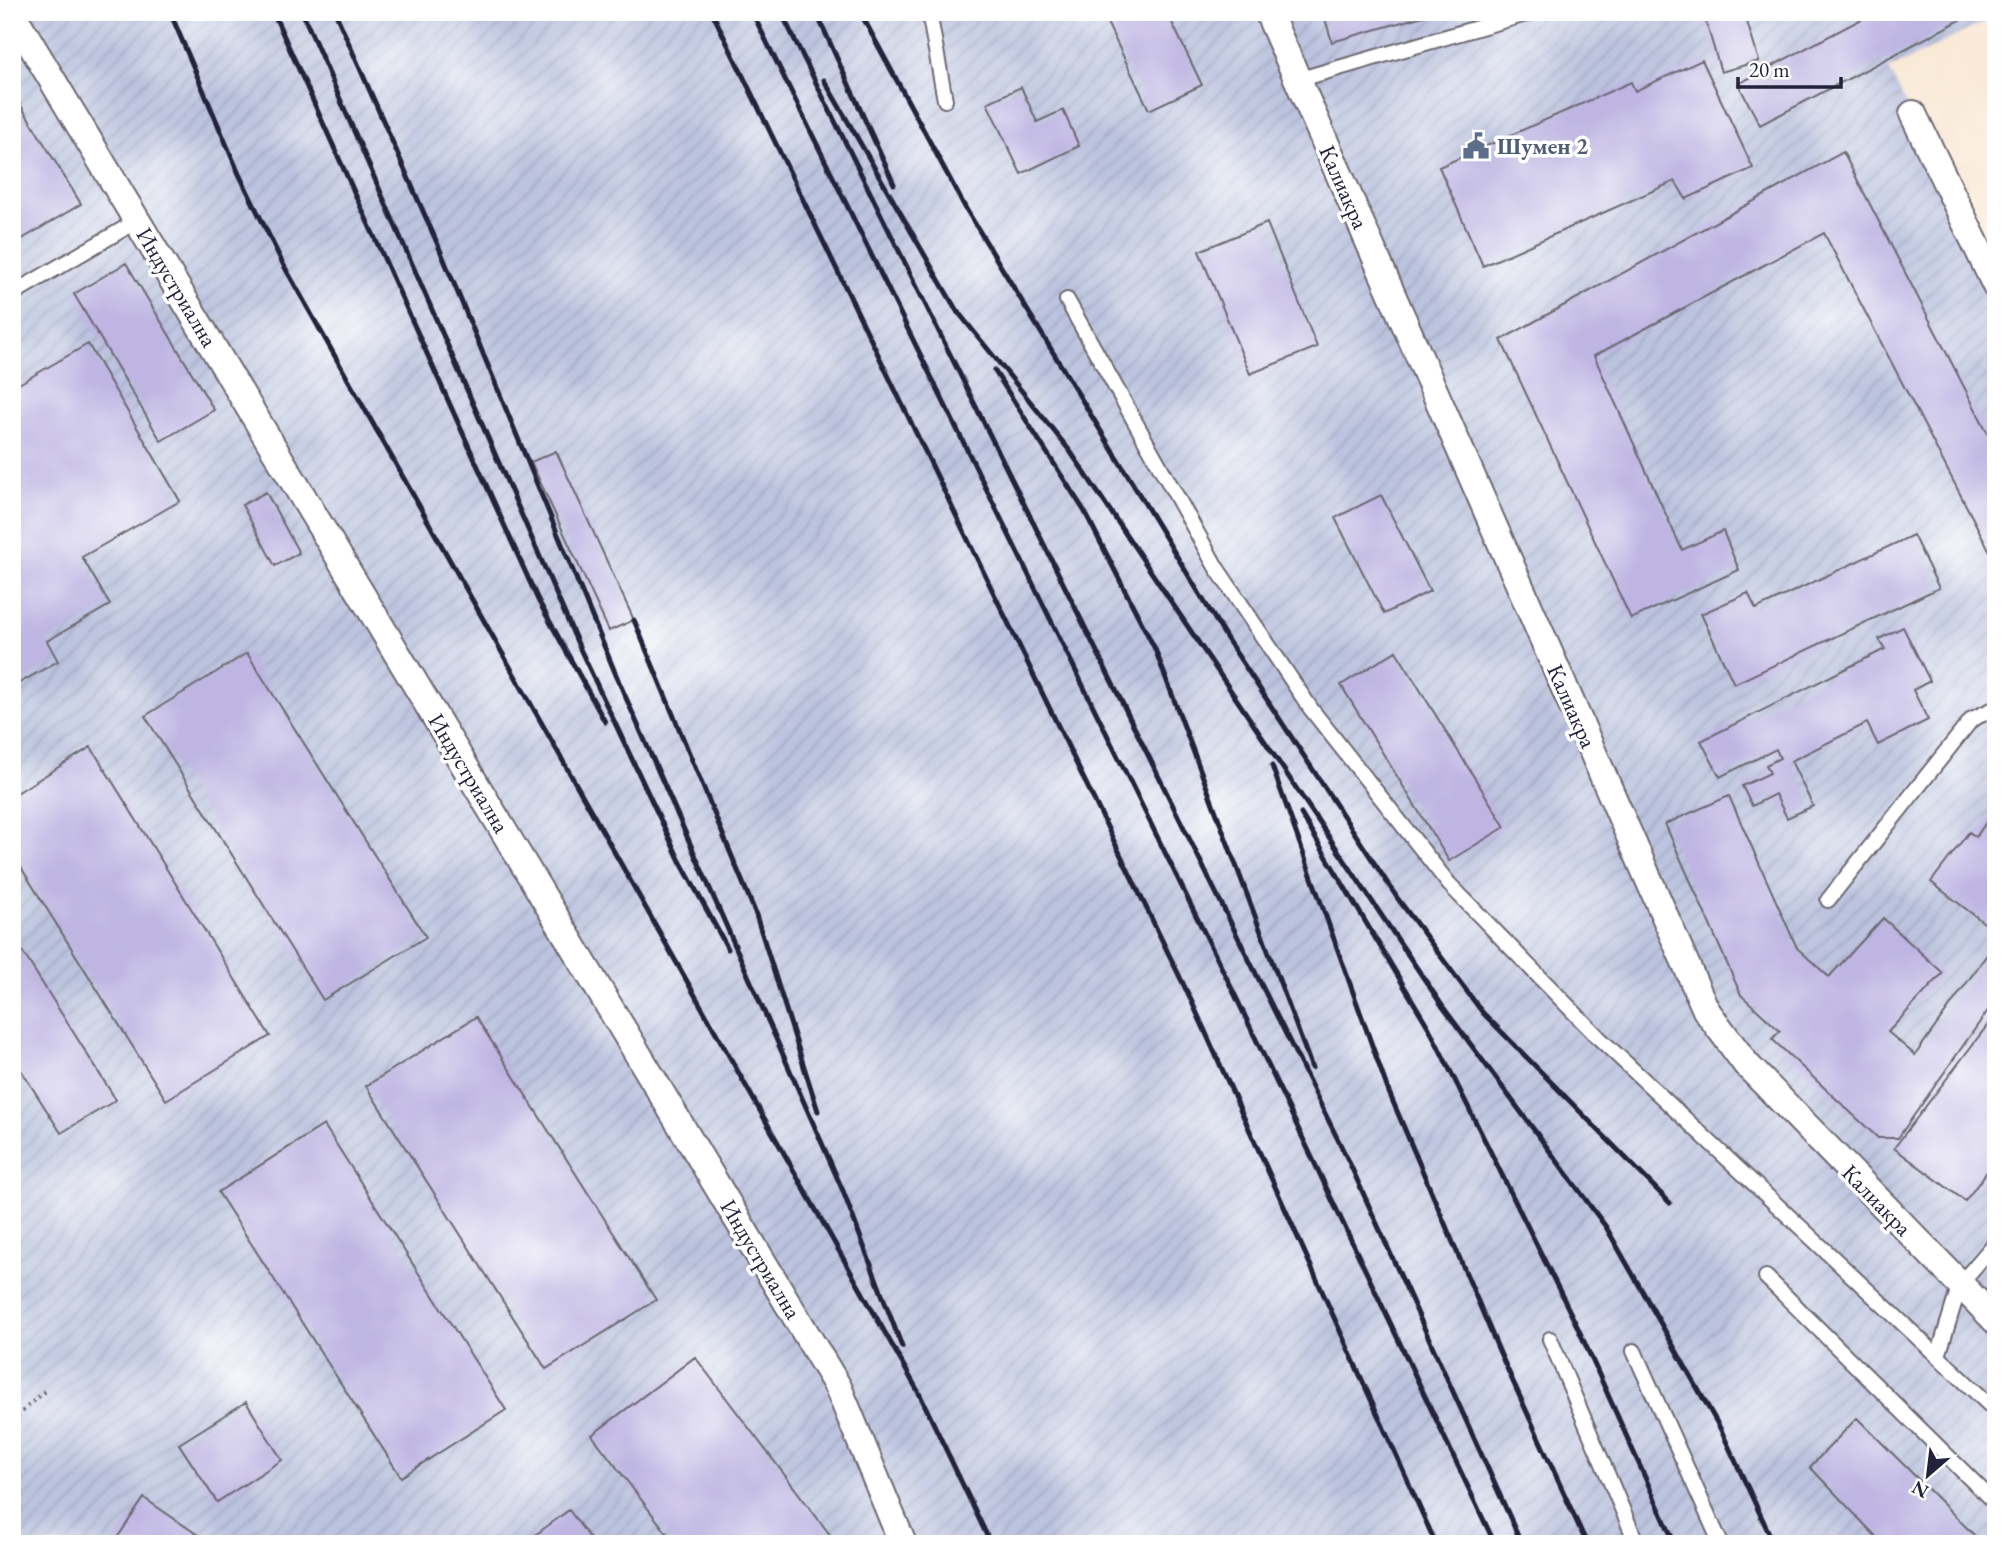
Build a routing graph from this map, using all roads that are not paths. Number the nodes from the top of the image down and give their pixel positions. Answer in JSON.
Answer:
{"nodes":[{"id":1,"x":929,"y":12,"type":"edge"},
{"id":2,"x":1268,"y":12,"type":"edge"},
{"id":3,"x":1532,"y":12,"type":"edge"},
{"id":4,"x":12,"y":13,"type":"edge"},
{"id":5,"x":1297,"y":79,"type":"junction"},
{"id":6,"x":945,"y":100,"type":"dead end"},
{"id":7,"x":1913,"y":114,"type":"dead end"},
{"id":8,"x":137,"y":221,"type":"junction"},
{"id":9,"x":1996,"y":286,"type":"edge"},
{"id":10,"x":12,"y":294,"type":"edge"},
{"id":11,"x":1067,"y":300,"type":"dead end"},
{"id":12,"x":1996,"y":708,"type":"edge"},
{"id":13,"x":1828,"y":900,"type":"dead end"},
{"id":14,"x":1996,"y":1242,"type":"edge"},
{"id":15,"x":1766,"y":1277,"type":"dead end"},
{"id":16,"x":1959,"y":1284,"type":"junction"},
{"id":17,"x":1996,"y":1321,"type":"edge"},
{"id":18,"x":1550,"y":1339,"type":"dead end"},
{"id":19,"x":1634,"y":1351,"type":"dead end"},
{"id":20,"x":1938,"y":1356,"type":"junction"},
{"id":21,"x":1996,"y":1411,"type":"edge"},
{"id":22,"x":1996,"y":1504,"type":"edge"},
{"id":23,"x":903,"y":1544,"type":"edge"},
{"id":24,"x":1637,"y":1544,"type":"edge"},
{"id":25,"x":1721,"y":1544,"type":"edge"}],
"edges":[{"from":1,"to":6,"type":"lane"},
{"from":2,"to":5,"type":"street","name":"Калиакра"},
{"from":3,"to":5,"type":"lane"},
{"from":4,"to":8,"type":"street","name":"Индустриална"},
{"from":5,"to":16,"type":"street","name":"Калиакра"},
{"from":7,"to":9,"type":"street"},
{"from":8,"to":10,"type":"lane"},
{"from":8,"to":23,"type":"street","name":"Индустриална"},
{"from":11,"to":20,"type":"lane"},
{"from":12,"to":13,"type":"lane"},
{"from":14,"to":16,"type":"lane"},
{"from":15,"to":22,"type":"lane"},
{"from":16,"to":17,"type":"street","name":"Калиакра"},
{"from":16,"to":20,"type":"lane"},
{"from":18,"to":24,"type":"lane"},
{"from":19,"to":25,"type":"lane"},
{"from":20,"to":21,"type":"lane"}]}
